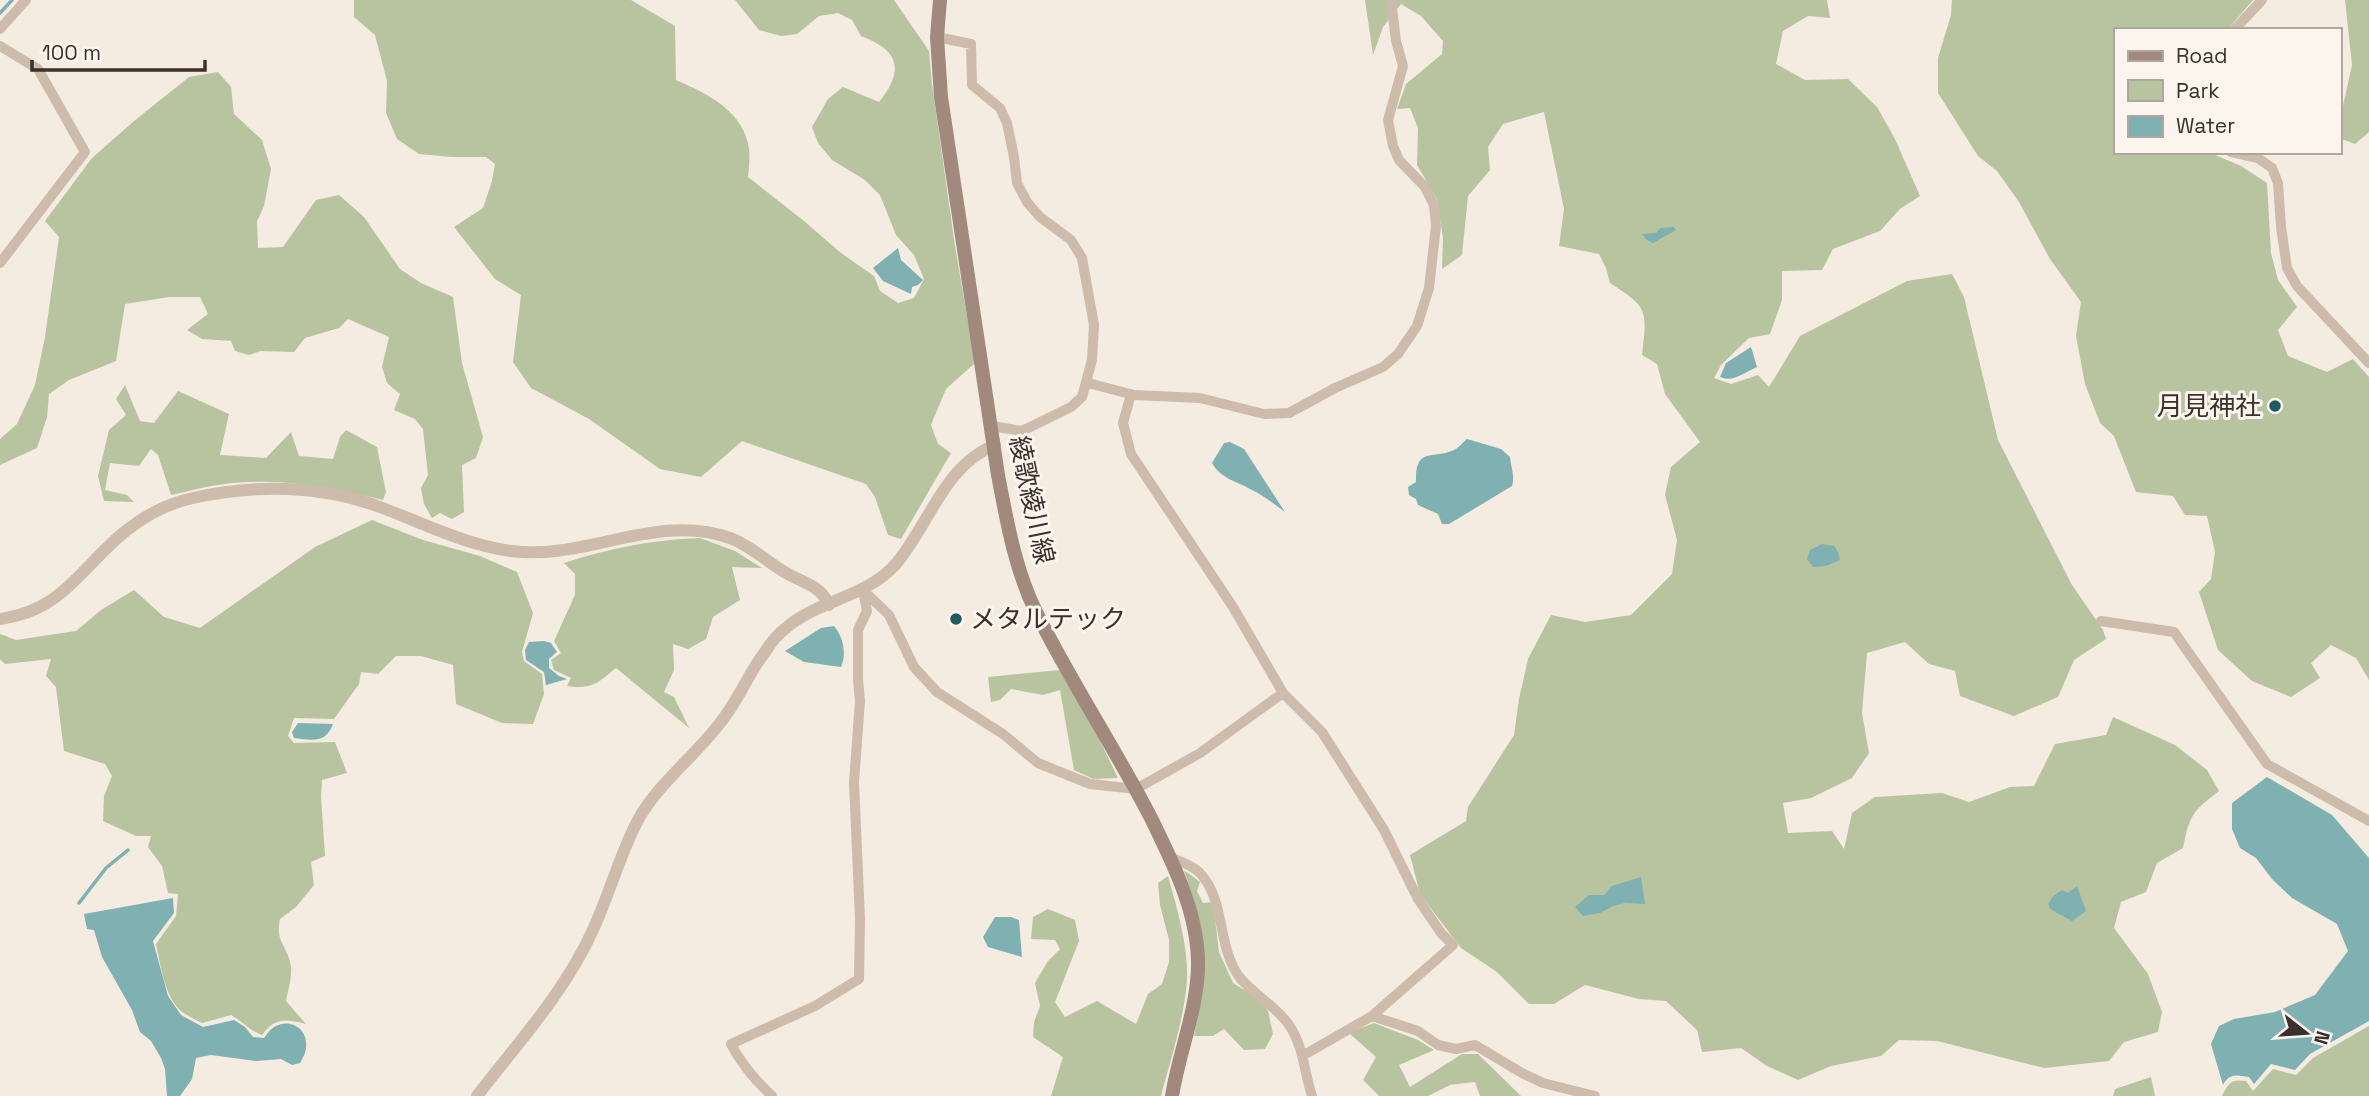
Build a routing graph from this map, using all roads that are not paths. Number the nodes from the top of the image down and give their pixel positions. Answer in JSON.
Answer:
{"nodes":[{"id":1,"x":26,"y":0,"type":"edge"},
{"id":2,"x":940,"y":0,"type":"edge"},
{"id":3,"x":1391,"y":0,"type":"edge"},
{"id":4,"x":2262,"y":0,"type":"edge"},
{"id":5,"x":2236,"y":28,"type":"edge"},
{"id":6,"x":0,"y":29,"type":"edge"},
{"id":7,"x":937,"y":37,"type":"junction"},
{"id":8,"x":0,"y":46,"type":"edge"},
{"id":9,"x":2240,"y":154,"type":"edge"},
{"id":10,"x":0,"y":262,"type":"edge"},
{"id":11,"x":2369,"y":363,"type":"edge"},
{"id":12,"x":1088,"y":383,"type":"junction"},
{"id":13,"x":1131,"y":394,"type":"junction"},
{"id":14,"x":992,"y":426,"type":"junction"},
{"id":15,"x":995,"y":445,"type":"junction"},
{"id":16,"x":863,"y":590,"type":"junction"},
{"id":17,"x":829,"y":605,"type":"junction"},
{"id":18,"x":0,"y":619,"type":"edge"},
{"id":19,"x":2101,"y":621,"type":"dead end"},
{"id":20,"x":1283,"y":693,"type":"junction"},
{"id":21,"x":1136,"y":789,"type":"junction"},
{"id":22,"x":2369,"y":821,"type":"edge"},
{"id":23,"x":1170,"y":857,"type":"junction"},
{"id":24,"x":1372,"y":1016,"type":"junction"},
{"id":25,"x":1304,"y":1055,"type":"junction"},
{"id":26,"x":477,"y":1096,"type":"edge"},
{"id":27,"x":772,"y":1096,"type":"edge"},
{"id":28,"x":1172,"y":1096,"type":"edge"},
{"id":29,"x":1312,"y":1096,"type":"edge"},
{"id":30,"x":1595,"y":1096,"type":"edge"}],
"edges":[{"from":1,"to":6,"type":"street"},
{"from":2,"to":7,"type":"main road","name":"綾歌綾川線"},
{"from":3,"to":13,"type":"street"},
{"from":4,"to":5,"type":"street"},
{"from":7,"to":12,"type":"street"},
{"from":7,"to":14,"type":"main road","name":"綾歌綾川線"},
{"from":8,"to":10,"type":"street"},
{"from":9,"to":11,"type":"street"},
{"from":12,"to":13,"type":"street"},
{"from":12,"to":14,"type":"street"},
{"from":13,"to":20,"type":"street"},
{"from":14,"to":15,"type":"main road","name":"綾歌綾川線"},
{"from":15,"to":16,"type":"street"},
{"from":15,"to":21,"type":"main road","name":"綾歌綾川線"},
{"from":16,"to":17,"type":"street"},
{"from":16,"to":21,"type":"street"},
{"from":16,"to":27,"type":"street"},
{"from":17,"to":18,"type":"street"},
{"from":17,"to":26,"type":"street"},
{"from":19,"to":22,"type":"street"},
{"from":20,"to":21,"type":"street"},
{"from":20,"to":24,"type":"street"},
{"from":21,"to":23,"type":"main road","name":"綾歌綾川線"},
{"from":23,"to":25,"type":"street"},
{"from":23,"to":28,"type":"main road","name":"綾歌綾川線"},
{"from":24,"to":25,"type":"street"},
{"from":24,"to":30,"type":"street"},
{"from":25,"to":29,"type":"street"}]}
